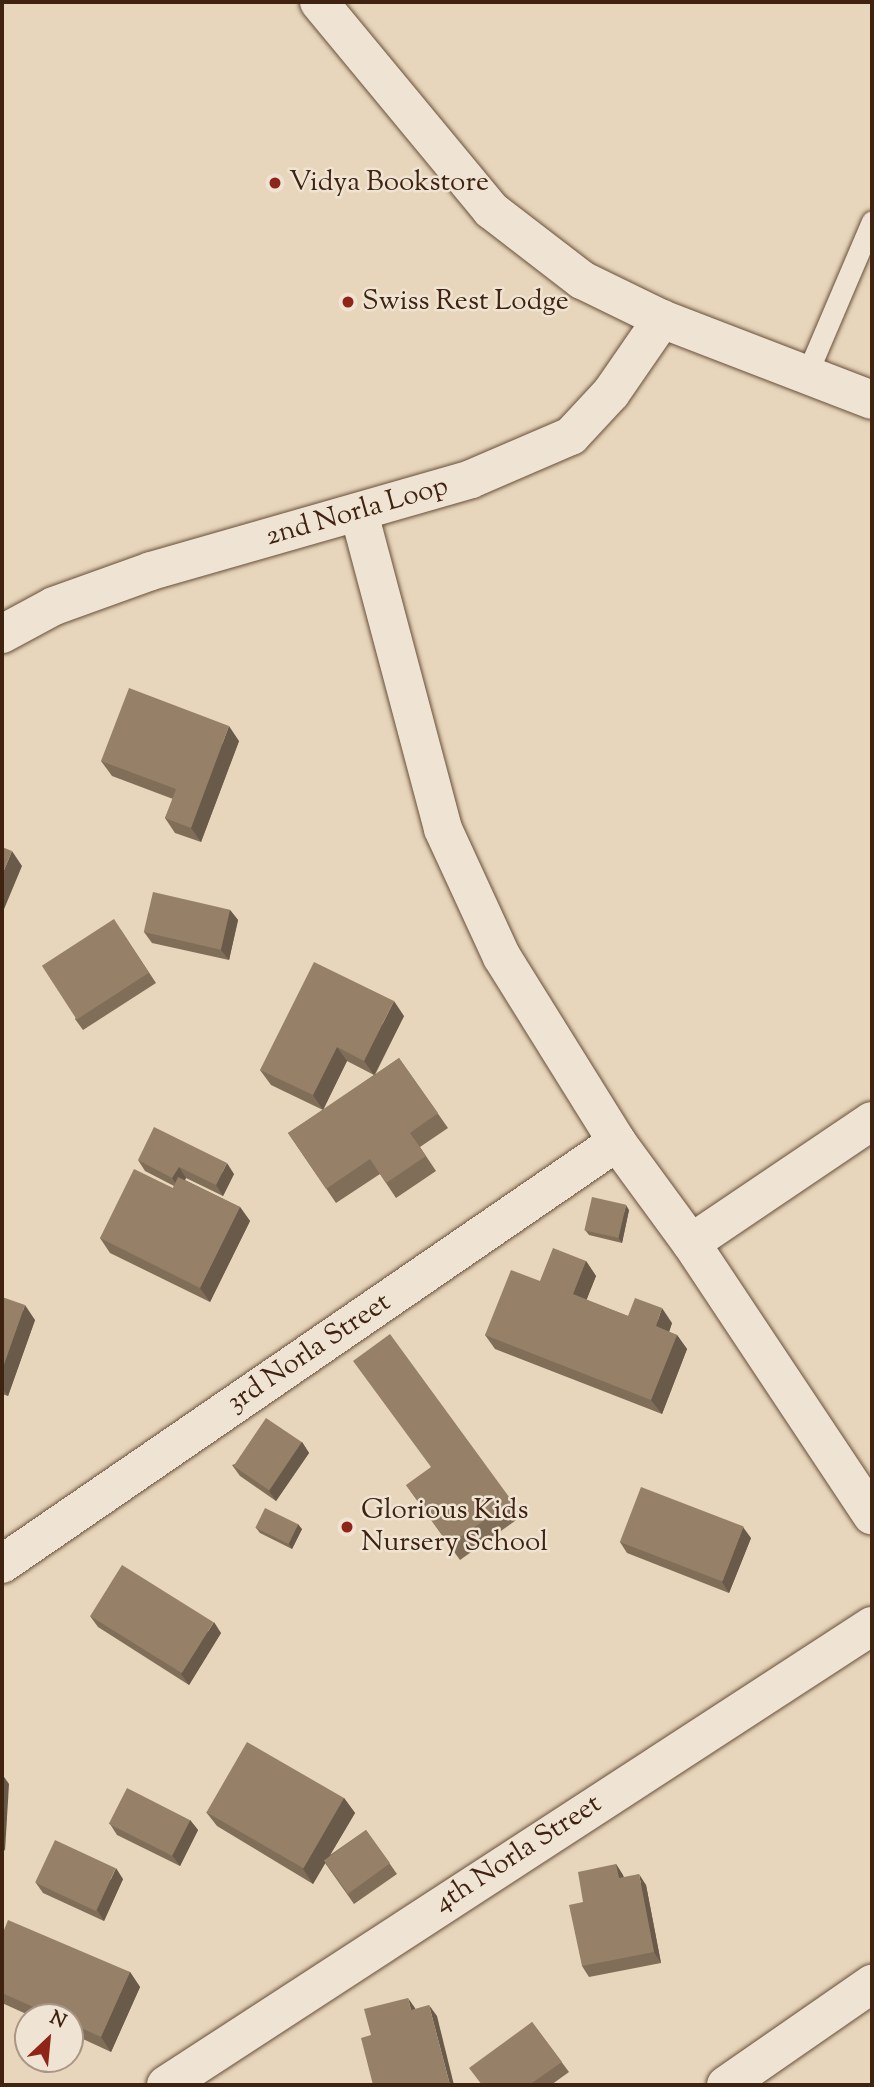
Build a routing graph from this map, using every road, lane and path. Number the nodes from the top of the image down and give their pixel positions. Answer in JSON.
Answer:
{"nodes":[{"id":1,"x":319,"y":2,"type":"edge"},
{"id":2,"x":872,"y":221,"type":"edge"},
{"id":3,"x":662,"y":319,"type":"junction"},
{"id":4,"x":806,"y":376,"type":"junction"},
{"id":5,"x":872,"y":400,"type":"edge"},
{"id":6,"x":359,"y":513,"type":"junction"},
{"id":7,"x":2,"y":634,"type":"edge"},
{"id":8,"x":872,"y":1121,"type":"edge"},
{"id":9,"x":617,"y":1142,"type":"junction"},
{"id":10,"x":691,"y":1244,"type":"junction"},
{"id":11,"x":872,"y":1515,"type":"edge"},
{"id":12,"x":2,"y":1564,"type":"edge"},
{"id":13,"x":872,"y":1626,"type":"edge"},
{"id":14,"x":872,"y":1984,"type":"edge"},
{"id":15,"x":166,"y":2085,"type":"edge"},
{"id":16,"x":726,"y":2085,"type":"edge"}],
"edges":[{"from":1,"to":3,"type":"street"},
{"from":2,"to":4,"type":"lane"},
{"from":3,"to":4,"type":"street"},
{"from":3,"to":6,"type":"street","name":"2nd Norla Loop"},
{"from":4,"to":5,"type":"street"},
{"from":6,"to":7,"type":"street","name":"2nd Norla Loop"},
{"from":6,"to":9,"type":"street"},
{"from":8,"to":10,"type":"street"},
{"from":9,"to":10,"type":"street"},
{"from":9,"to":12,"type":"street","name":"3rd Norla Street"},
{"from":10,"to":11,"type":"street"},
{"from":13,"to":15,"type":"street","name":"4th Norla Street"},
{"from":14,"to":16,"type":"street"}]}
